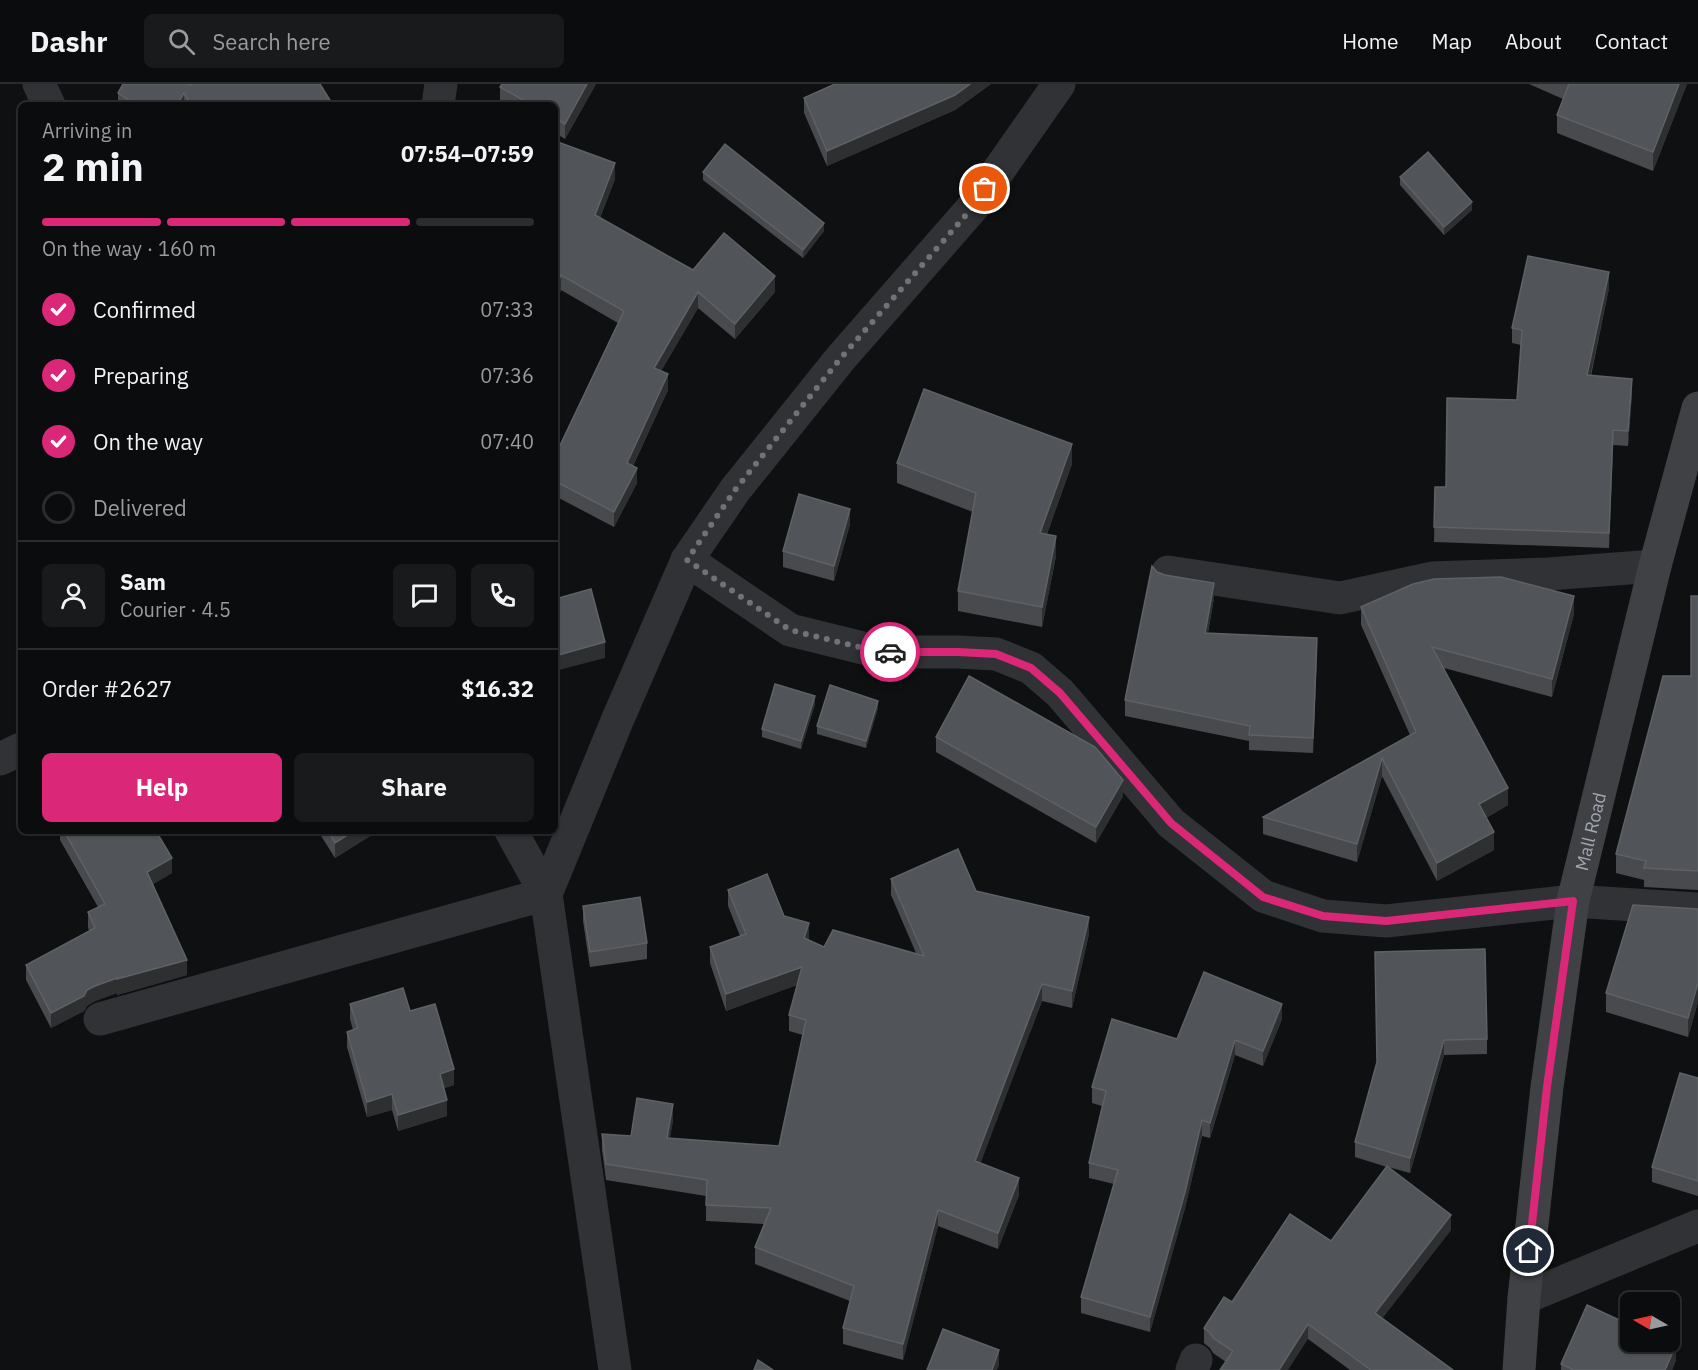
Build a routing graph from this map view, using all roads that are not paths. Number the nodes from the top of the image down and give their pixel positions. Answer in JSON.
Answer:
{"nodes":[{"id":1,"x":39,"y":84,"type":"edge"},
{"id":2,"x":441,"y":84,"type":"edge"},
{"id":3,"x":1059,"y":84,"type":"edge"},
{"id":4,"x":48,"y":102,"type":"edge"},
{"id":5,"x":438,"y":102,"type":"edge"},
{"id":6,"x":1698,"y":408,"type":"edge"},
{"id":7,"x":687,"y":560,"type":"junction"},
{"id":8,"x":1655,"y":566,"type":"junction"},
{"id":9,"x":1168,"y":572,"type":"dead end"},
{"id":10,"x":18,"y":750,"type":"edge"},
{"id":11,"x":0,"y":759,"type":"edge"},
{"id":12,"x":513,"y":834,"type":"edge"},
{"id":13,"x":546,"y":894,"type":"junction"},
{"id":14,"x":1573,"y":901,"type":"junction"},
{"id":15,"x":1698,"y":909,"type":"edge"},
{"id":16,"x":100,"y":1019,"type":"dead end"},
{"id":17,"x":1698,"y":1226,"type":"edge"},
{"id":18,"x":1524,"y":1298,"type":"junction"},
{"id":19,"x":615,"y":1370,"type":"edge"},
{"id":20,"x":1519,"y":1370,"type":"edge"}],
"edges":[{"from":1,"to":4,"type":"street"},
{"from":2,"to":5,"type":"street"},
{"from":3,"to":7,"type":"street"},
{"from":6,"to":8,"type":"street","name":"Mall Road"},
{"from":7,"to":13,"type":"street"},
{"from":7,"to":14,"type":"street"},
{"from":8,"to":9,"type":"street"},
{"from":8,"to":14,"type":"street","name":"Mall Road"},
{"from":10,"to":11,"type":"street"},
{"from":12,"to":13,"type":"street"},
{"from":13,"to":16,"type":"street"},
{"from":13,"to":19,"type":"street"},
{"from":14,"to":15,"type":"street"},
{"from":14,"to":18,"type":"street","name":"Mall Road"},
{"from":17,"to":18,"type":"street"},
{"from":18,"to":20,"type":"street","name":"Mall Road"}]}
